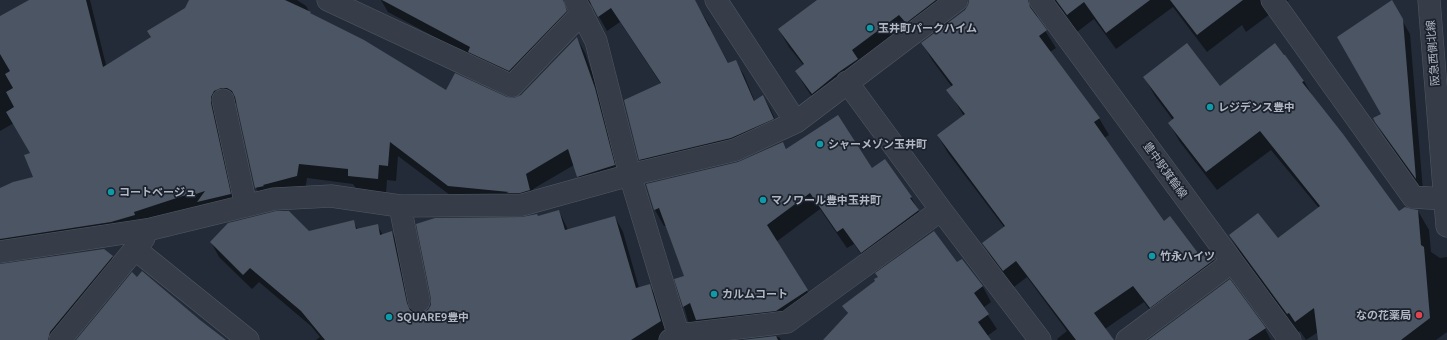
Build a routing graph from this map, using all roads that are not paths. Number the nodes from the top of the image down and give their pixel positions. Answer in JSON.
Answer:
{"nodes":[{"id":1,"x":328,"y":0,"type":"edge"},
{"id":2,"x":716,"y":0,"type":"edge"},
{"id":3,"x":957,"y":0,"type":"edge"},
{"id":4,"x":1040,"y":0,"type":"edge"},
{"id":5,"x":1272,"y":0,"type":"edge"},
{"id":6,"x":1429,"y":0,"type":"edge"},
{"id":7,"x":578,"y":7,"type":"edge"},
{"id":8,"x":847,"y":82,"type":"junction"},
{"id":9,"x":223,"y":100,"type":"dead end"},
{"id":10,"x":796,"y":122,"type":"junction"},
{"id":11,"x":630,"y":175,"type":"junction"},
{"id":12,"x":1445,"y":199,"type":"junction"},
{"id":13,"x":246,"y":206,"type":"junction"},
{"id":14,"x":400,"y":206,"type":"junction"},
{"id":15,"x":941,"y":210,"type":"junction"},
{"id":16,"x":1447,"y":226,"type":"edge"},
{"id":17,"x":151,"y":229,"type":"junction"},
{"id":18,"x":135,"y":249,"type":"junction"},
{"id":19,"x":0,"y":252,"type":"edge"},
{"id":20,"x":1232,"y":262,"type":"junction"},
{"id":21,"x":419,"y":301,"type":"dead end"},
{"id":22,"x":676,"y":338,"type":"edge"},
{"id":23,"x":60,"y":340,"type":"edge"},
{"id":24,"x":248,"y":340,"type":"edge"},
{"id":25,"x":1040,"y":340,"type":"edge"},
{"id":26,"x":1127,"y":340,"type":"edge"},
{"id":27,"x":1290,"y":340,"type":"edge"}],
"edges":[{"from":1,"to":7,"type":"street"},
{"from":2,"to":10,"type":"street"},
{"from":3,"to":8,"type":"street"},
{"from":4,"to":20,"type":"street","name":"豊中駅箕輪線"},
{"from":5,"to":12,"type":"street"},
{"from":6,"to":12,"type":"street","name":"阪急西側北線"},
{"from":7,"to":11,"type":"street"},
{"from":8,"to":10,"type":"street"},
{"from":8,"to":15,"type":"street"},
{"from":9,"to":13,"type":"street"},
{"from":10,"to":11,"type":"street"},
{"from":11,"to":14,"type":"street"},
{"from":11,"to":22,"type":"street"},
{"from":12,"to":16,"type":"street","name":"阪急西側北線"},
{"from":13,"to":14,"type":"street"},
{"from":13,"to":17,"type":"street"},
{"from":14,"to":21,"type":"street"},
{"from":15,"to":22,"type":"street"},
{"from":15,"to":25,"type":"street"},
{"from":17,"to":18,"type":"street"},
{"from":17,"to":19,"type":"street"},
{"from":18,"to":23,"type":"street"},
{"from":18,"to":24,"type":"street"},
{"from":20,"to":26,"type":"street"},
{"from":20,"to":27,"type":"street","name":"豊中駅箕輪線"}]}
